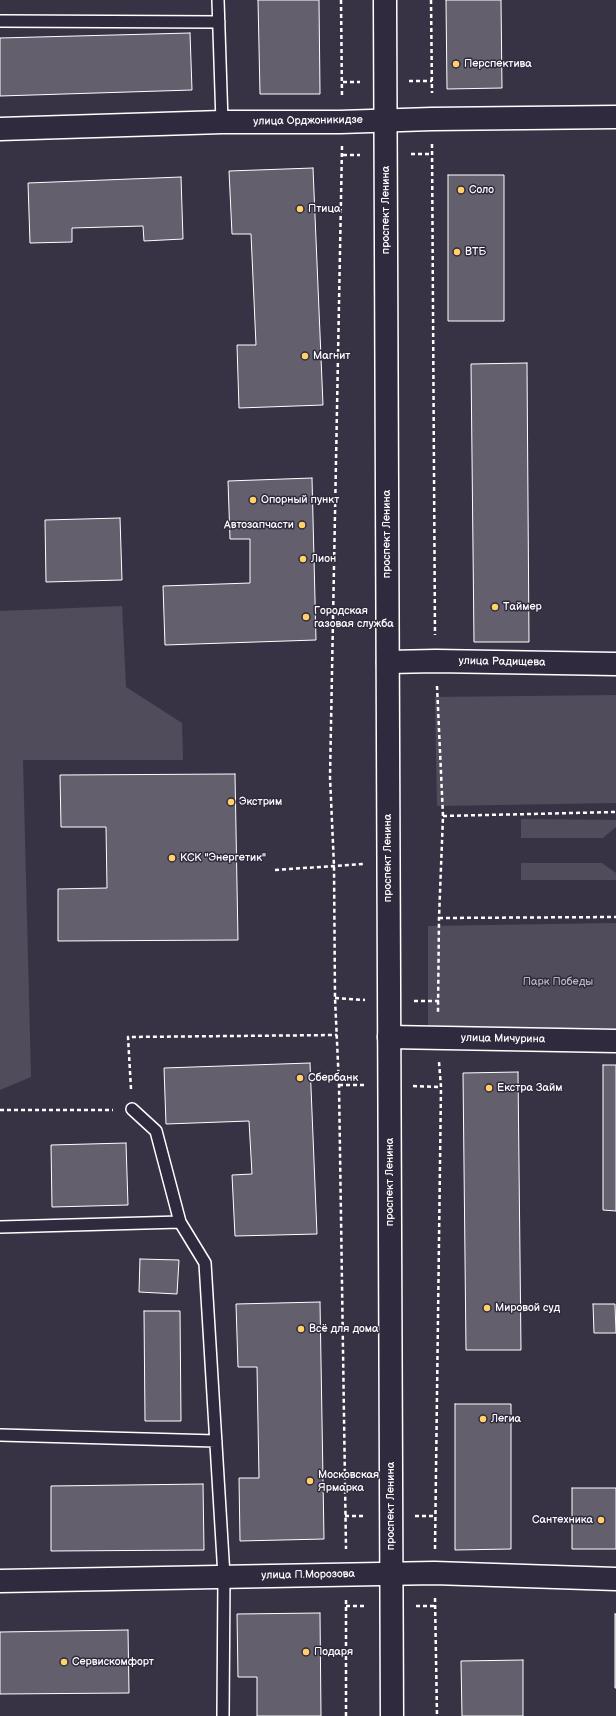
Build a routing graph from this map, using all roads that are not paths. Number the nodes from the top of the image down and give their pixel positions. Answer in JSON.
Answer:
{"nodes":[{"id":1,"x":218,"y":0,"type":"edge"},
{"id":2,"x":385,"y":0,"type":"edge"},
{"id":3,"x":0,"y":21,"type":"edge"},
{"id":4,"x":219,"y":22,"type":"junction"},
{"id":5,"x":616,"y":118,"type":"edge"},
{"id":6,"x":386,"y":120,"type":"junction"},
{"id":7,"x":222,"y":122,"type":"junction"},
{"id":8,"x":0,"y":129,"type":"edge"},
{"id":9,"x":388,"y":662,"type":"junction"},
{"id":10,"x":616,"y":664,"type":"edge"},
{"id":11,"x":389,"y":1037,"type":"junction"},
{"id":12,"x":616,"y":1041,"type":"edge"},
{"id":13,"x":132,"y":1109,"type":"road end"},
{"id":14,"x":180,"y":1222,"type":"junction"},
{"id":15,"x":0,"y":1227,"type":"edge"},
{"id":16,"x":0,"y":1435,"type":"edge"},
{"id":17,"x":216,"y":1441,"type":"junction"},
{"id":18,"x":391,"y":1574,"type":"junction"},
{"id":19,"x":224,"y":1576,"type":"junction"},
{"id":20,"x":616,"y":1579,"type":"edge"},
{"id":21,"x":0,"y":1581,"type":"edge"},
{"id":22,"x":223,"y":1716,"type":"edge"},
{"id":23,"x":392,"y":1716,"type":"edge"}],
"edges":[{"from":1,"to":4,"type":"lane"},
{"from":2,"to":6,"type":"street","name":"проспект Ленина"},
{"from":3,"to":4,"type":"lane"},
{"from":4,"to":7,"type":"lane"},
{"from":5,"to":6,"type":"street","name":"улица Орджоникидзе"},
{"from":6,"to":7,"type":"street","name":"улица Орджоникидзе"},
{"from":6,"to":9,"type":"street","name":"проспект Ленина"},
{"from":7,"to":8,"type":"street","name":"улица Орджоникидзе"},
{"from":9,"to":10,"type":"street","name":"улица Радищева"},
{"from":9,"to":11,"type":"street","name":"проспект Ленина"},
{"from":11,"to":12,"type":"street","name":"улица Мичурина"},
{"from":11,"to":18,"type":"street","name":"проспект Ленина"},
{"from":13,"to":14,"type":"lane"},
{"from":14,"to":15,"type":"lane"},
{"from":14,"to":17,"type":"lane"},
{"from":16,"to":17,"type":"lane"},
{"from":17,"to":19,"type":"lane"},
{"from":18,"to":19,"type":"street","name":"улица П.Морозова"},
{"from":18,"to":20,"type":"street","name":"улица П.Морозова"},
{"from":18,"to":23,"type":"street","name":"проспект Ленина"},
{"from":19,"to":21,"type":"street","name":"улица П.Морозова"},
{"from":19,"to":22,"type":"lane"}]}
